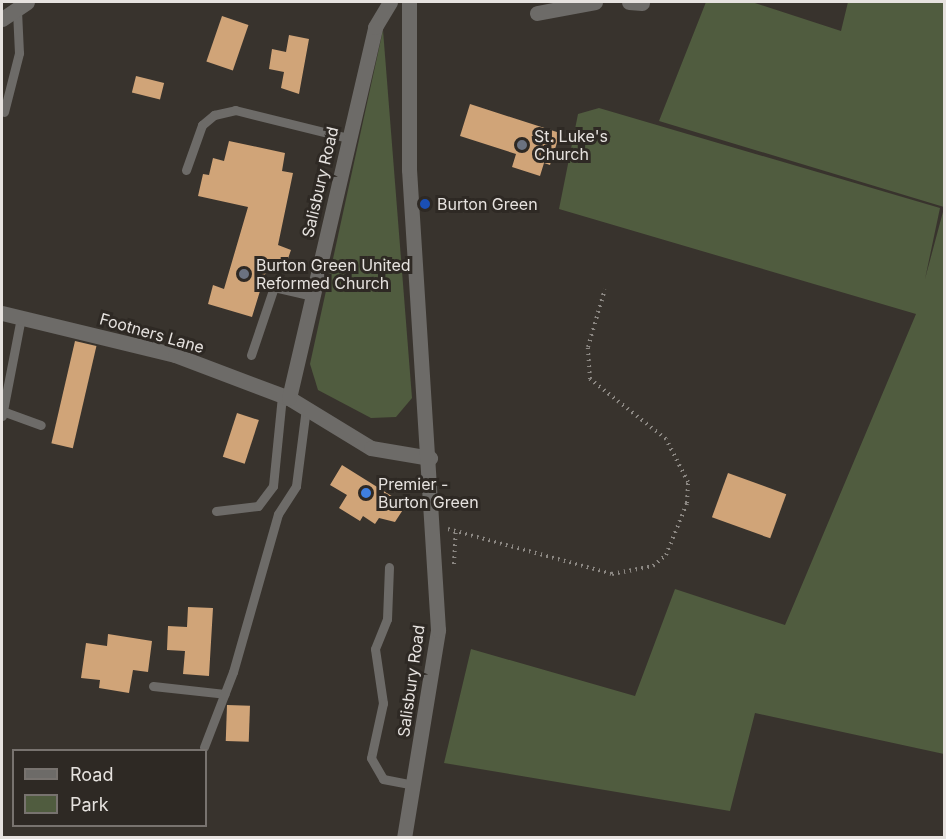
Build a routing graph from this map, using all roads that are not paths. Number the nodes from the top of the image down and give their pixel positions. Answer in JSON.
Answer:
{"nodes":[{"id":1,"x":390,"y":2,"type":"edge"},
{"id":2,"x":409,"y":2,"type":"edge"},
{"id":3,"x":595,"y":2,"type":"edge"},
{"id":4,"x":22,"y":6,"type":"edge"},
{"id":5,"x":537,"y":13,"type":"dead end"},
{"id":6,"x":2,"y":19,"type":"edge"},
{"id":7,"x":4,"y":112,"type":"dead end"},
{"id":8,"x":348,"y":138,"type":"junction"},
{"id":9,"x":186,"y":170,"type":"dead end"},
{"id":10,"x":312,"y":296,"type":"junction"},
{"id":11,"x":2,"y":313,"type":"edge"},
{"id":12,"x":21,"y":317,"type":"junction"},
{"id":13,"x":252,"y":355,"type":"dead end"},
{"id":14,"x":286,"y":397,"type":"junction"},
{"id":15,"x":306,"y":408,"type":"junction"},
{"id":16,"x":3,"y":414,"type":"edge"},
{"id":17,"x":41,"y":425,"type":"dead end"},
{"id":18,"x":430,"y":458,"type":"junction"},
{"id":19,"x":216,"y":511,"type":"dead end"},
{"id":20,"x":389,"y":567,"type":"dead end"},
{"id":21,"x":153,"y":686,"type":"dead end"},
{"id":22,"x":225,"y":694,"type":"junction"},
{"id":23,"x":204,"y":747,"type":"dead end"},
{"id":24,"x":412,"y":785,"type":"junction"},
{"id":25,"x":404,"y":837,"type":"edge"}],
"edges":[{"from":1,"to":8,"type":"street","name":"Salisbury Road"},
{"from":2,"to":18,"type":"street","name":"Salisbury Road"},
{"from":3,"to":5,"type":"street"},
{"from":4,"to":6,"type":"street"},
{"from":4,"to":7,"type":"lane"},
{"from":8,"to":9,"type":"lane"},
{"from":8,"to":10,"type":"street","name":"Salisbury Road"},
{"from":10,"to":13,"type":"lane"},
{"from":10,"to":14,"type":"street","name":"Salisbury Road"},
{"from":11,"to":12,"type":"street","name":"Footners Lane"},
{"from":12,"to":14,"type":"street","name":"Footners Lane"},
{"from":12,"to":16,"type":"lane"},
{"from":14,"to":15,"type":"street"},
{"from":14,"to":19,"type":"lane"},
{"from":15,"to":18,"type":"street"},
{"from":15,"to":22,"type":"lane"},
{"from":16,"to":17,"type":"lane"},
{"from":18,"to":24,"type":"street","name":"Salisbury Road"},
{"from":20,"to":24,"type":"lane"},
{"from":21,"to":22,"type":"lane"},
{"from":22,"to":23,"type":"lane"},
{"from":24,"to":25,"type":"street","name":"Salisbury Road"}]}
